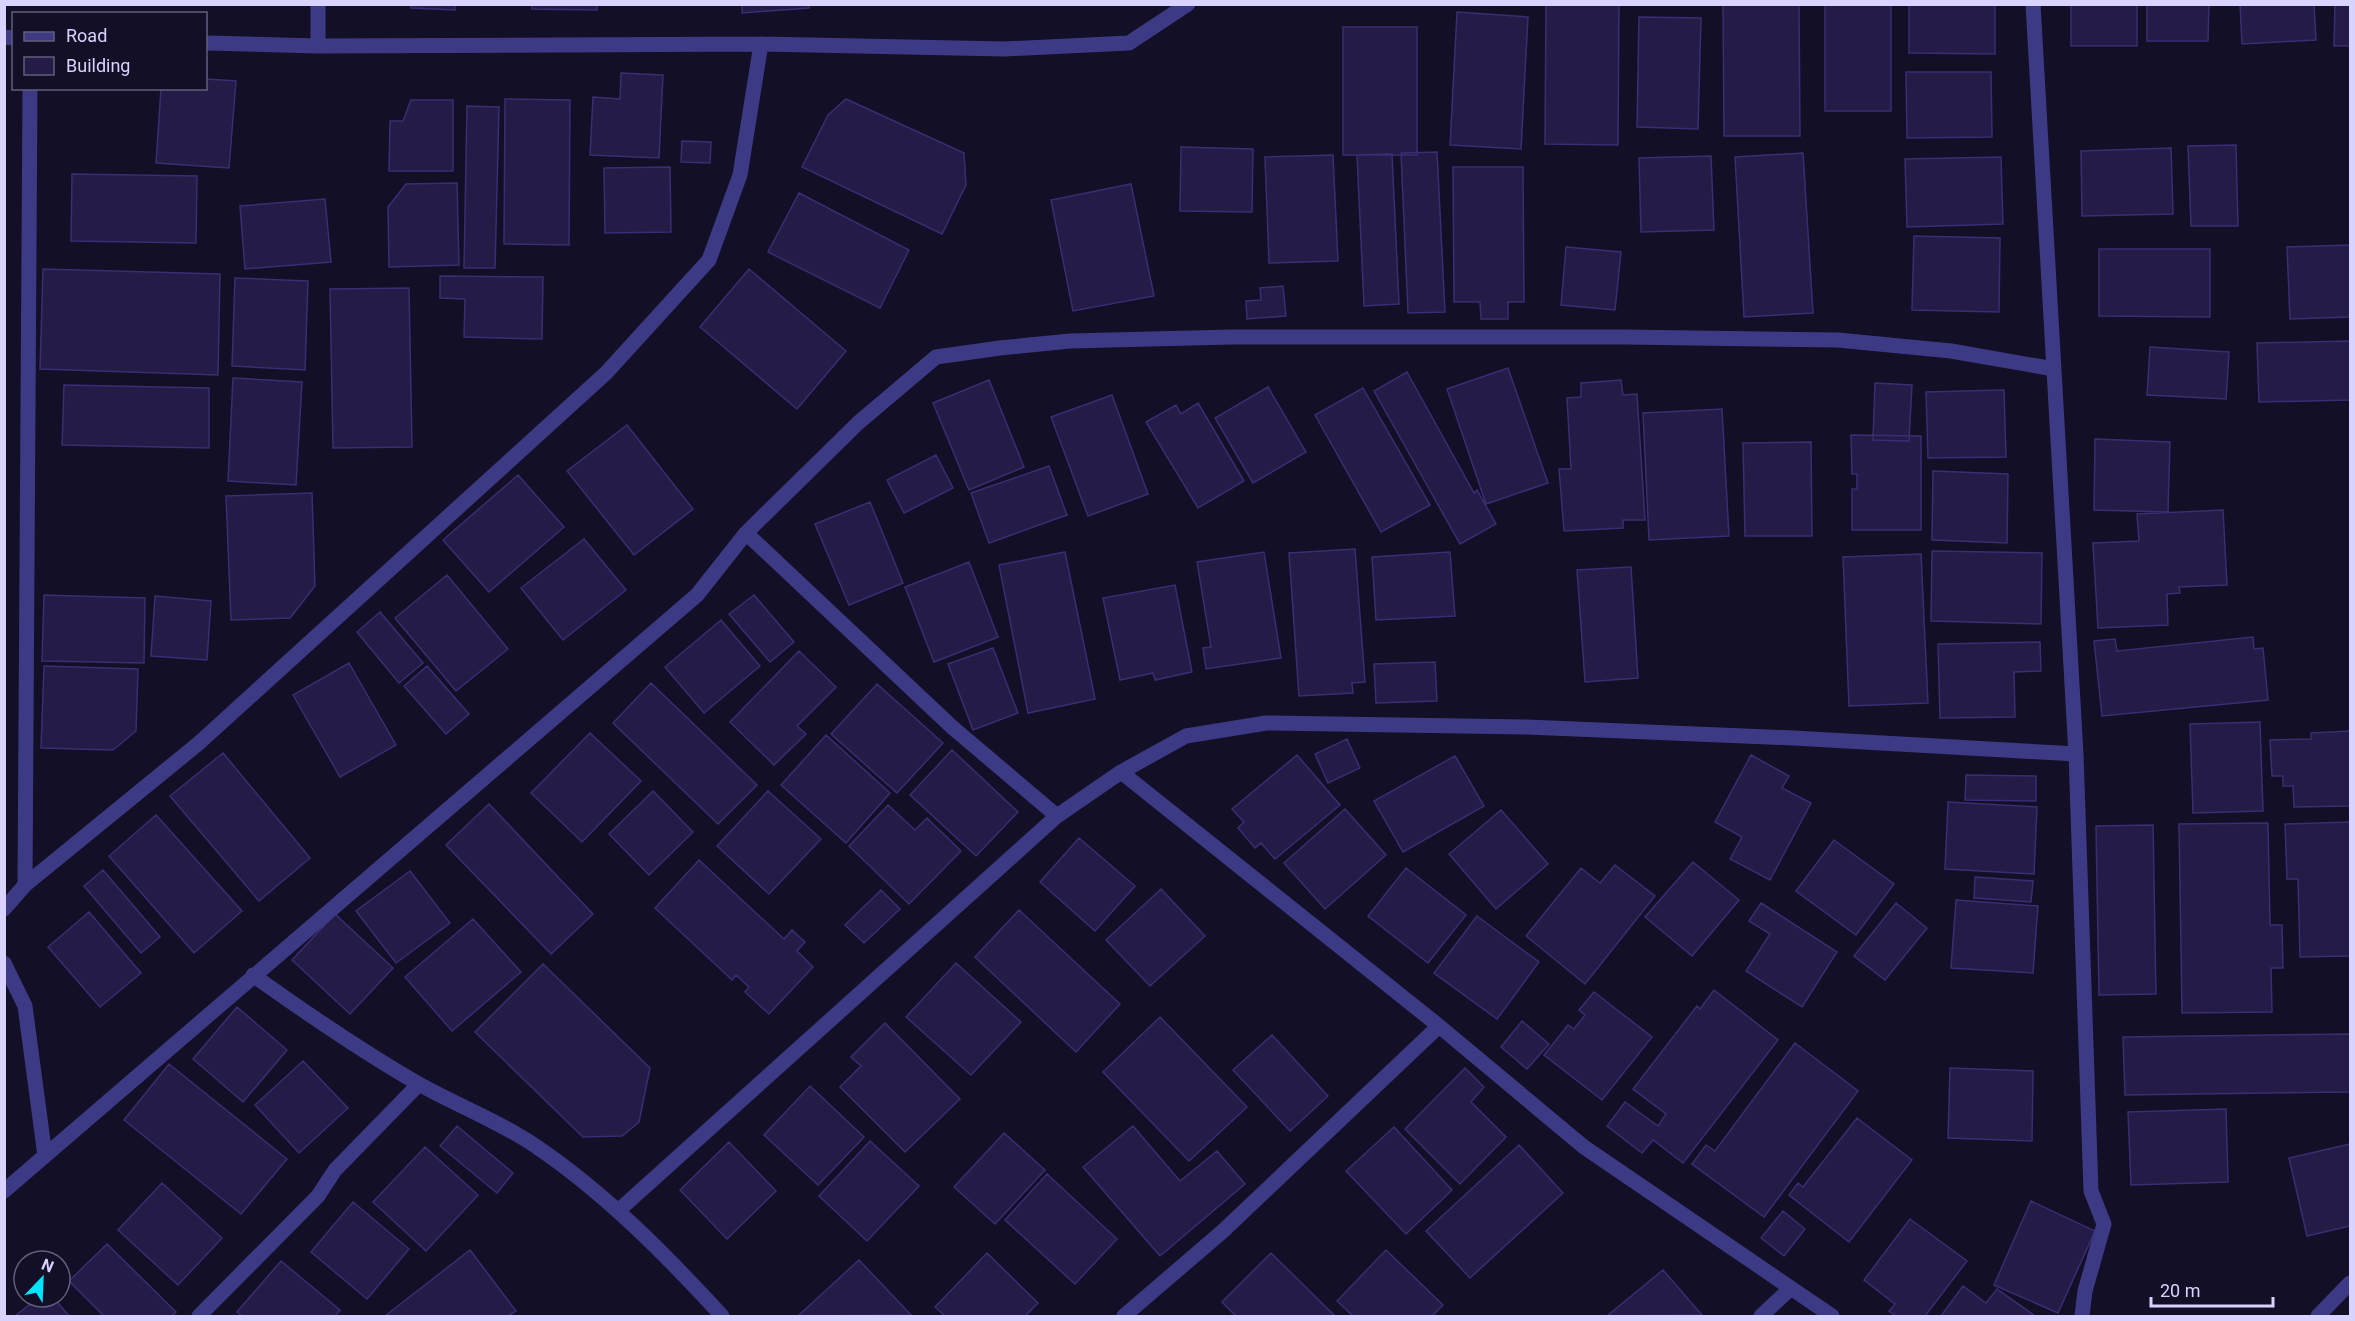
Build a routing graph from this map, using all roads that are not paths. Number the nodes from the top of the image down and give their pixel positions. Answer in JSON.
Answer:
{"nodes":[{"id":1,"x":318,"y":4,"type":"edge"},
{"id":2,"x":1188,"y":4,"type":"edge"},
{"id":3,"x":2033,"y":4,"type":"edge"},
{"id":4,"x":207,"y":43,"type":"edge"},
{"id":5,"x":761,"y":44,"type":"junction"},
{"id":6,"x":318,"y":46,"type":"junction"},
{"id":7,"x":30,"y":90,"type":"edge"},
{"id":8,"x":2054,"y":369,"type":"junction"},
{"id":9,"x":746,"y":533,"type":"junction"},
{"id":10,"x":2076,"y":754,"type":"junction"},
{"id":11,"x":1121,"y":772,"type":"junction"},
{"id":12,"x":1057,"y":816,"type":"junction"},
{"id":13,"x":25,"y":885,"type":"junction"},
{"id":14,"x":4,"y":909,"type":"edge"},
{"id":15,"x":4,"y":963,"type":"edge"},
{"id":16,"x":253,"y":975,"type":"junction"},
{"id":17,"x":1439,"y":1026,"type":"junction"},
{"id":18,"x":419,"y":1084,"type":"junction"},
{"id":19,"x":45,"y":1156,"type":"junction"},
{"id":20,"x":4,"y":1191,"type":"edge"},
{"id":21,"x":618,"y":1211,"type":"junction"},
{"id":22,"x":2350,"y":1283,"type":"edge"},
{"id":23,"x":1791,"y":1288,"type":"junction"},
{"id":24,"x":199,"y":1317,"type":"edge"},
{"id":25,"x":722,"y":1317,"type":"edge"},
{"id":26,"x":1124,"y":1317,"type":"edge"},
{"id":27,"x":1761,"y":1317,"type":"edge"},
{"id":28,"x":1832,"y":1317,"type":"edge"},
{"id":29,"x":2082,"y":1317,"type":"edge"},
{"id":30,"x":2318,"y":1317,"type":"edge"}],
"edges":[{"from":1,"to":6,"type":"street"},
{"from":2,"to":5,"type":"street"},
{"from":3,"to":8,"type":"street"},
{"from":4,"to":6,"type":"street"},
{"from":5,"to":6,"type":"street"},
{"from":5,"to":13,"type":"street"},
{"from":7,"to":13,"type":"street"},
{"from":8,"to":9,"type":"street"},
{"from":8,"to":10,"type":"street"},
{"from":9,"to":12,"type":"street"},
{"from":9,"to":16,"type":"street"},
{"from":10,"to":11,"type":"street"},
{"from":10,"to":29,"type":"street"},
{"from":11,"to":12,"type":"street"},
{"from":11,"to":17,"type":"street"},
{"from":12,"to":21,"type":"street"},
{"from":13,"to":14,"type":"street"},
{"from":15,"to":19,"type":"street"},
{"from":16,"to":18,"type":"street"},
{"from":16,"to":19,"type":"street"},
{"from":17,"to":23,"type":"street"},
{"from":17,"to":26,"type":"street"},
{"from":18,"to":21,"type":"street"},
{"from":18,"to":24,"type":"street"},
{"from":19,"to":20,"type":"street"},
{"from":21,"to":25,"type":"street"},
{"from":22,"to":30,"type":"street"},
{"from":23,"to":27,"type":"street"},
{"from":23,"to":28,"type":"street"}]}
